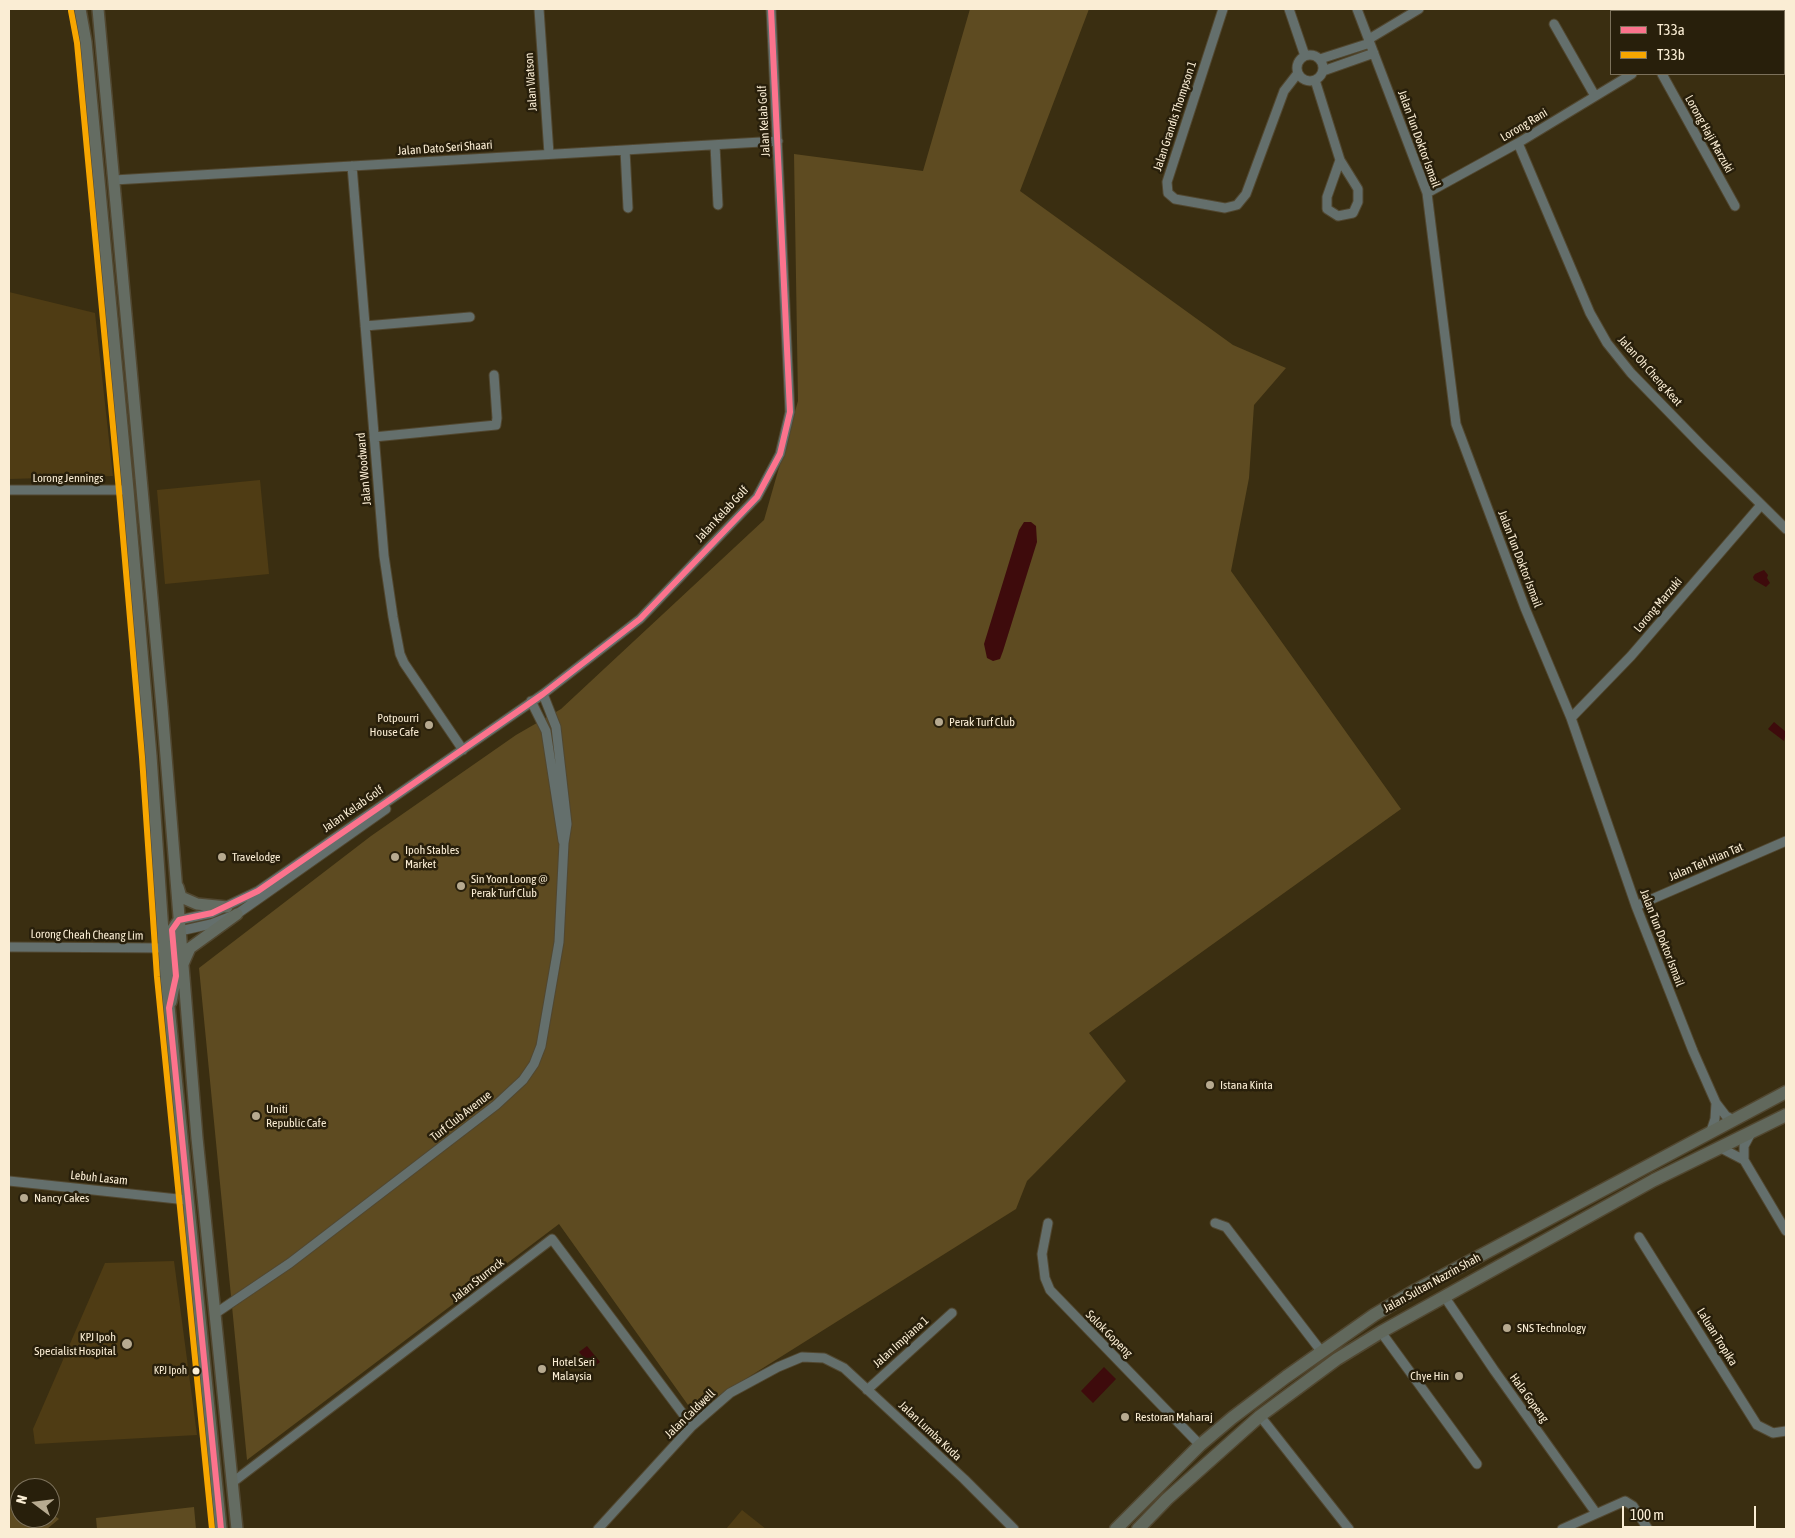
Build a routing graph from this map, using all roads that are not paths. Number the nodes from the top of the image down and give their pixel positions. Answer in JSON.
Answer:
{"nodes":[{"id":1,"x":80,"y":9,"type":"edge"},
{"id":2,"x":98,"y":9,"type":"edge"},
{"id":3,"x":539,"y":9,"type":"edge"},
{"id":4,"x":771,"y":9,"type":"edge"},
{"id":5,"x":1223,"y":9,"type":"edge"},
{"id":6,"x":1289,"y":9,"type":"edge"},
{"id":7,"x":1357,"y":9,"type":"edge"},
{"id":8,"x":1419,"y":9,"type":"edge"},
{"id":9,"x":1554,"y":24,"type":"dead end"},
{"id":10,"x":1369,"y":41,"type":"junction"},
{"id":11,"x":1374,"y":53,"type":"junction"},
{"id":12,"x":1305,"y":56,"type":"junction"},
{"id":13,"x":1320,"y":59,"type":"junction"},
{"id":14,"x":1323,"y":71,"type":"junction"},
{"id":15,"x":1298,"y":73,"type":"junction"},
{"id":16,"x":1630,"y":75,"type":"edge"},
{"id":17,"x":1663,"y":75,"type":"edge"},
{"id":18,"x":1315,"y":80,"type":"junction"},
{"id":19,"x":1595,"y":96,"type":"junction"},
{"id":20,"x":778,"y":141,"type":"junction"},
{"id":21,"x":715,"y":144,"type":"junction"},
{"id":22,"x":1518,"y":144,"type":"junction"},
{"id":23,"x":625,"y":150,"type":"junction"},
{"id":24,"x":549,"y":154,"type":"junction"},
{"id":25,"x":1340,"y":160,"type":"junction"},
{"id":26,"x":352,"y":166,"type":"junction"},
{"id":27,"x":114,"y":180,"type":"junction"},
{"id":28,"x":1427,"y":193,"type":"junction"},
{"id":29,"x":718,"y":205,"type":"dead end"},
{"id":30,"x":1735,"y":206,"type":"dead end"},
{"id":31,"x":628,"y":208,"type":"dead end"},
{"id":32,"x":470,"y":317,"type":"dead end"},
{"id":33,"x":365,"y":326,"type":"junction"},
{"id":34,"x":494,"y":375,"type":"dead end"},
{"id":35,"x":374,"y":437,"type":"junction"},
{"id":36,"x":9,"y":490,"type":"edge"},
{"id":37,"x":128,"y":490,"type":"junction"},
{"id":38,"x":1761,"y":505,"type":"junction"},
{"id":39,"x":1786,"y":529,"type":"edge"},
{"id":40,"x":543,"y":694,"type":"junction"},
{"id":41,"x":531,"y":701,"type":"junction"},
{"id":42,"x":1571,"y":718,"type":"junction"},
{"id":43,"x":464,"y":750,"type":"junction"},
{"id":44,"x":1786,"y":841,"type":"edge"},
{"id":45,"x":564,"y":844,"type":"junction"},
{"id":46,"x":158,"y":867,"type":"junction"},
{"id":47,"x":176,"y":878,"type":"junction"},
{"id":48,"x":1636,"y":906,"type":"junction"},
{"id":49,"x":232,"y":910,"type":"junction"},
{"id":50,"x":177,"y":925,"type":"junction"},
{"id":51,"x":9,"y":947,"type":"edge"},
{"id":52,"x":165,"y":948,"type":"junction"},
{"id":53,"x":182,"y":964,"type":"junction"},
{"id":54,"x":169,"y":1008,"type":"junction"},
{"id":55,"x":1786,"y":1092,"type":"edge"},
{"id":56,"x":1716,"y":1103,"type":"junction"},
{"id":57,"x":1786,"y":1115,"type":"edge"},
{"id":58,"x":1734,"y":1120,"type":"junction"},
{"id":59,"x":1711,"y":1132,"type":"junction"},
{"id":60,"x":1751,"y":1134,"type":"junction"},
{"id":61,"x":1720,"y":1148,"type":"junction"},
{"id":62,"x":1744,"y":1160,"type":"junction"},
{"id":63,"x":9,"y":1181,"type":"edge"},
{"id":64,"x":187,"y":1200,"type":"junction"},
{"id":65,"x":1048,"y":1223,"type":"dead end"},
{"id":66,"x":1215,"y":1223,"type":"dead end"},
{"id":67,"x":1786,"y":1230,"type":"edge"},
{"id":68,"x":1639,"y":1237,"type":"dead end"},
{"id":69,"x":1444,"y":1296,"type":"junction"},
{"id":70,"x":216,"y":1313,"type":"junction"},
{"id":71,"x":952,"y":1313,"type":"dead end"},
{"id":72,"x":1381,"y":1332,"type":"junction"},
{"id":73,"x":219,"y":1345,"type":"junction"},
{"id":74,"x":1321,"y":1351,"type":"junction"},
{"id":75,"x":824,"y":1358,"type":"joint"},
{"id":76,"x":867,"y":1390,"type":"junction"},
{"id":77,"x":1260,"y":1416,"type":"junction"},
{"id":78,"x":210,"y":1421,"type":"junction"},
{"id":79,"x":692,"y":1426,"type":"junction"},
{"id":80,"x":1786,"y":1431,"type":"edge"},
{"id":81,"x":1200,"y":1445,"type":"junction"},
{"id":82,"x":1477,"y":1464,"type":"dead end"},
{"id":83,"x":233,"y":1482,"type":"junction"},
{"id":84,"x":1596,"y":1513,"type":"junction"},
{"id":85,"x":221,"y":1529,"type":"edge"},
{"id":86,"x":237,"y":1529,"type":"edge"},
{"id":87,"x":598,"y":1529,"type":"edge"},
{"id":88,"x":1014,"y":1529,"type":"edge"},
{"id":89,"x":1116,"y":1529,"type":"edge"},
{"id":90,"x":1138,"y":1529,"type":"edge"},
{"id":91,"x":1349,"y":1529,"type":"edge"},
{"id":92,"x":1562,"y":1529,"type":"edge"},
{"id":93,"x":1648,"y":1529,"type":"edge"}],
"edges":[{"from":1,"to":37,"type":"main road"},
{"from":2,"to":27,"type":"main road"},
{"from":3,"to":24,"type":"street","name":"Jalan Watson"},
{"from":4,"to":20,"type":"street","name":"Jalan Kelab Golf"},
{"from":5,"to":15,"type":"street","name":"Jalan Grandis Thompson 1"},
{"from":6,"to":12,"type":"street"},
{"from":7,"to":10,"type":"street","name":"Jalan Tun Doktor Ismail"},
{"from":8,"to":10,"type":"street"},
{"from":9,"to":19,"type":"street"},
{"from":10,"to":11,"type":"street","name":"Jalan Tun Doktor Ismail"},
{"from":10,"to":13,"type":"street"},
{"from":11,"to":14,"type":"street"},
{"from":11,"to":28,"type":"street","name":"Jalan Tun Doktor Ismail"},
{"from":12,"to":13,"type":"street"},
{"from":12,"to":15,"type":"street"},
{"from":13,"to":14,"type":"street"},
{"from":14,"to":18,"type":"street"},
{"from":15,"to":18,"type":"street"},
{"from":16,"to":19,"type":"street","name":"Lorong Rani"},
{"from":17,"to":30,"type":"street","name":"Lorong Haji Marzuki"},
{"from":18,"to":25,"type":"street"},
{"from":19,"to":22,"type":"street","name":"Lorong Rani"},
{"from":20,"to":21,"type":"street","name":"Jalan Dato Seri Shaari"},
{"from":20,"to":40,"type":"street","name":"Jalan Kelab Golf"},
{"from":21,"to":23,"type":"street","name":"Jalan Dato Seri Shaari"},
{"from":21,"to":29,"type":"street"},
{"from":22,"to":28,"type":"street","name":"Lorong Rani"},
{"from":22,"to":38,"type":"street","name":"Jalan Oh Cheng Keat"},
{"from":23,"to":24,"type":"street","name":"Jalan Dato Seri Shaari"},
{"from":23,"to":31,"type":"street"},
{"from":24,"to":26,"type":"street","name":"Jalan Dato Seri Shaari"},
{"from":25,"to":25,"type":"street"},
{"from":26,"to":27,"type":"street","name":"Jalan Dato Seri Shaari"},
{"from":26,"to":33,"type":"street","name":"Jalan Woodward"},
{"from":27,"to":47,"type":"main road"},
{"from":28,"to":42,"type":"street","name":"Jalan Tun Doktor Ismail"},
{"from":32,"to":33,"type":"street"},
{"from":33,"to":35,"type":"street","name":"Jalan Woodward"},
{"from":34,"to":35,"type":"street"},
{"from":35,"to":43,"type":"street","name":"Jalan Woodward"},
{"from":36,"to":37,"type":"street","name":"Lorong Jennings"},
{"from":37,"to":46,"type":"main road"},
{"from":38,"to":39,"type":"street","name":"Jalan Oh Cheng Keat"},
{"from":38,"to":42,"type":"street","name":"Lorong Marzuki"},
{"from":40,"to":41,"type":"street","name":"Jalan Kelab Golf"},
{"from":40,"to":45,"type":"street","name":"Turf Club Avenue"},
{"from":41,"to":43,"type":"street","name":"Jalan Kelab Golf"},
{"from":41,"to":45,"type":"street","name":"Turf Club Avenue"},
{"from":42,"to":48,"type":"street","name":"Jalan Tun Doktor Ismail"},
{"from":43,"to":49,"type":"street","name":"Jalan Kelab Golf"},
{"from":43,"to":49,"type":"street","name":"Jalan Kelab Golf"},
{"from":44,"to":48,"type":"street","name":"Jalan Teh Hian Tat"},
{"from":45,"to":70,"type":"street","name":"Turf Club Avenue"},
{"from":46,"to":50,"type":"main road"},
{"from":46,"to":52,"type":"main road"},
{"from":47,"to":49,"type":"main road"},
{"from":47,"to":50,"type":"main road"},
{"from":48,"to":56,"type":"street","name":"Jalan Tun Doktor Ismail"},
{"from":49,"to":50,"type":"street"},
{"from":49,"to":53,"type":"main road"},
{"from":50,"to":53,"type":"main road"},
{"from":50,"to":54,"type":"main road"},
{"from":51,"to":52,"type":"street","name":"Lorong Cheah Cheang Lim"},
{"from":52,"to":54,"type":"main road"},
{"from":53,"to":70,"type":"main road"},
{"from":54,"to":64,"type":"main road"},
{"from":55,"to":58,"type":"highway","name":"Jalan Sultan Nazrin Shah"},
{"from":56,"to":58,"type":"street","name":"Jalan Tun Doktor Ismail"},
{"from":56,"to":59,"type":"street"},
{"from":57,"to":60,"type":"highway","name":"Jalan Sultan Nazrin Shah"},
{"from":58,"to":59,"type":"highway","name":"Jalan Sultan Nazrin Shah"},
{"from":59,"to":74,"type":"highway","name":"Jalan Sultan Nazrin Shah"},
{"from":60,"to":61,"type":"highway","name":"Jalan Sultan Nazrin Shah"},
{"from":60,"to":62,"type":"street"},
{"from":61,"to":62,"type":"street"},
{"from":61,"to":69,"type":"highway","name":"Jalan Sultan Nazrin Shah"},
{"from":62,"to":67,"type":"street"},
{"from":63,"to":64,"type":"street","name":"Lebuh Lasam"},
{"from":64,"to":78,"type":"main road"},
{"from":65,"to":81,"type":"street","name":"Solok Gopeng"},
{"from":66,"to":74,"type":"street"},
{"from":68,"to":80,"type":"street","name":"Laluan Tropika"},
{"from":69,"to":72,"type":"highway","name":"Jalan Sultan Nazrin Shah"},
{"from":69,"to":84,"type":"street","name":"Hala Gopeng"},
{"from":70,"to":73,"type":"main road"},
{"from":71,"to":76,"type":"street","name":"Jalan Impiana 1"},
{"from":72,"to":77,"type":"highway","name":"Jalan Sultan Nazrin Shah"},
{"from":72,"to":82,"type":"street"},
{"from":73,"to":78,"type":"main road"},
{"from":73,"to":83,"type":"main road"},
{"from":74,"to":81,"type":"highway","name":"Jalan Sultan Nazrin Shah"},
{"from":75,"to":76,"type":"street","name":"Jalan Lumba Kuda"},
{"from":75,"to":79,"type":"street","name":"Jalan Caldwell"},
{"from":76,"to":88,"type":"street","name":"Jalan Lumba Kuda"},
{"from":77,"to":90,"type":"highway","name":"Jalan Sultan Nazrin Shah"},
{"from":77,"to":91,"type":"street"},
{"from":78,"to":85,"type":"main road"},
{"from":79,"to":83,"type":"street","name":"Jalan Sturrock"},
{"from":79,"to":87,"type":"street","name":"Jalan Caldwell"},
{"from":81,"to":89,"type":"highway","name":"Jalan Sultan Nazrin Shah"},
{"from":83,"to":86,"type":"main road"},
{"from":84,"to":92,"type":"street"},
{"from":84,"to":93,"type":"street"}]}
